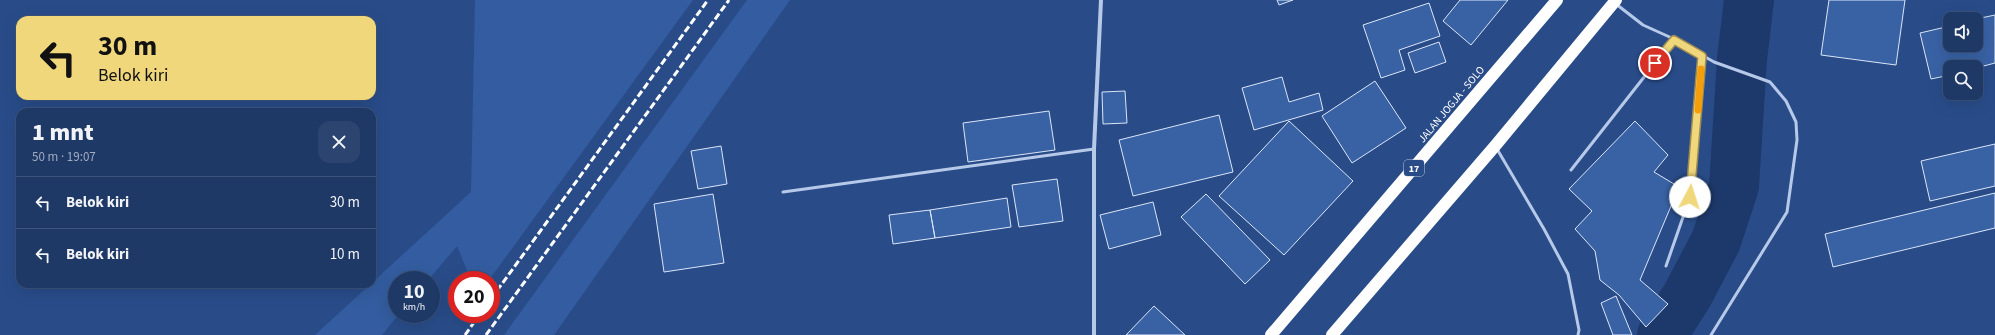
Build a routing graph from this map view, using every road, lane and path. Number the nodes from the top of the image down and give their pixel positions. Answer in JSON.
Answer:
{"nodes":[{"id":1,"x":1101,"y":0,"type":"edge"},
{"id":2,"x":1557,"y":0,"type":"edge"},
{"id":3,"x":1615,"y":1,"type":"edge"},
{"id":4,"x":1674,"y":40,"type":"junction"},
{"id":5,"x":1702,"y":56,"type":"junction"},
{"id":6,"x":1495,"y":146,"type":"junction"},
{"id":7,"x":1094,"y":149,"type":"junction"},
{"id":8,"x":1571,"y":170,"type":"dead end"},
{"id":9,"x":783,"y":192,"type":"dead end"},
{"id":10,"x":1666,"y":266,"type":"dead end"},
{"id":11,"x":1094,"y":335,"type":"edge"},
{"id":12,"x":1271,"y":335,"type":"edge"},
{"id":13,"x":1332,"y":335,"type":"edge"},
{"id":14,"x":1578,"y":335,"type":"edge"},
{"id":15,"x":1711,"y":335,"type":"edge"}],
"edges":[{"from":1,"to":7,"type":"street"},
{"from":2,"to":12,"type":"highway","name":"JALAN JOGJA - SOLO","number":"17"},
{"from":3,"to":4,"type":"lane"},
{"from":3,"to":6,"type":"highway"},
{"from":4,"to":5,"type":"lane"},
{"from":4,"to":8,"type":"lane"},
{"from":5,"to":10,"type":"lane"},
{"from":5,"to":15,"type":"lane"},
{"from":6,"to":13,"type":"highway"},
{"from":6,"to":14,"type":"lane"},
{"from":7,"to":9,"type":"lane"},
{"from":7,"to":11,"type":"street"}]}
